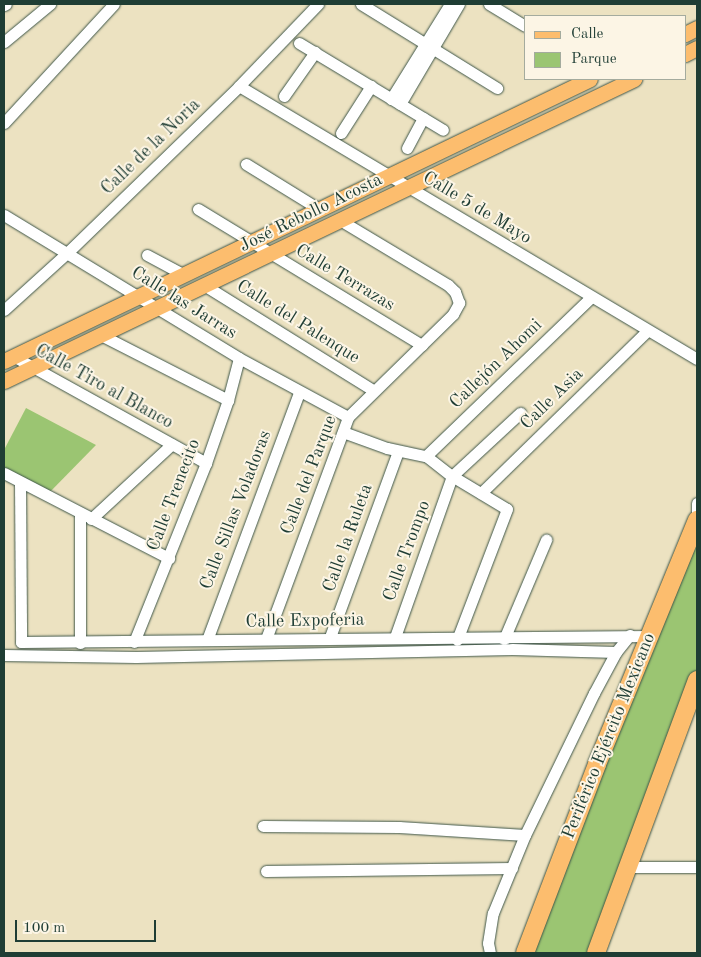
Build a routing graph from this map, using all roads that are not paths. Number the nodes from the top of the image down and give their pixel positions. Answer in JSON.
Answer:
{"nodes":[{"id":1,"x":50,"y":4,"type":"edge"},
{"id":2,"x":114,"y":4,"type":"edge"},
{"id":3,"x":318,"y":4,"type":"edge"},
{"id":4,"x":361,"y":4,"type":"edge"},
{"id":5,"x":450,"y":4,"type":"edge"},
{"id":6,"x":460,"y":4,"type":"edge"},
{"id":7,"x":489,"y":4,"type":"edge"},
{"id":8,"x":524,"y":25,"type":"edge"},
{"id":9,"x":4,"y":42,"type":"edge"},
{"id":10,"x":299,"y":43,"type":"dead end"},
{"id":11,"x":429,"y":46,"type":"junction"},
{"id":12,"x":315,"y":52,"type":"junction"},
{"id":13,"x":588,"y":80,"type":"edge"},
{"id":14,"x":632,"y":80,"type":"edge"},
{"id":15,"x":239,"y":86,"type":"junction"},
{"id":16,"x":371,"y":86,"type":"junction"},
{"id":17,"x":497,"y":88,"type":"dead end"},
{"id":18,"x":558,"y":94,"type":"junction"},
{"id":19,"x":284,"y":96,"type":"dead end"},
{"id":20,"x":395,"y":101,"type":"junction"},
{"id":21,"x":566,"y":112,"type":"junction"},
{"id":22,"x":423,"y":118,"type":"junction"},
{"id":23,"x":4,"y":123,"type":"edge"},
{"id":24,"x":443,"y":130,"type":"dead end"},
{"id":25,"x":341,"y":133,"type":"dead end"},
{"id":26,"x":407,"y":148,"type":"dead end"},
{"id":27,"x":246,"y":164,"type":"dead end"},
{"id":28,"x":389,"y":174,"type":"junction"},
{"id":29,"x":409,"y":187,"type":"junction"},
{"id":30,"x":198,"y":209,"type":"dead end"},
{"id":31,"x":319,"y":209,"type":"junction"},
{"id":32,"x":4,"y":215,"type":"edge"},
{"id":33,"x":340,"y":220,"type":"junction"},
{"id":34,"x":250,"y":242,"type":"junction"},
{"id":35,"x":68,"y":252,"type":"junction"},
{"id":36,"x":270,"y":254,"type":"junction"},
{"id":37,"x":148,"y":255,"type":"dead end"},
{"id":38,"x":182,"y":274,"type":"junction"},
{"id":39,"x":204,"y":285,"type":"junction"},
{"id":40,"x":139,"y":295,"type":"junction"},
{"id":41,"x":591,"y":297,"type":"junction"},
{"id":42,"x":6,"y":305,"type":"edge"},
{"id":43,"x":158,"y":307,"type":"junction"},
{"id":44,"x":647,"y":331,"type":"junction"},
{"id":45,"x":101,"y":335,"type":"junction"},
{"id":46,"x":422,"y":345,"type":"junction"},
{"id":47,"x":8,"y":358,"type":"edge"},
{"id":48,"x":239,"y":358,"type":"junction"},
{"id":49,"x":697,"y":359,"type":"edge"},
{"id":50,"x":32,"y":368,"type":"junction"},
{"id":51,"x":4,"y":381,"type":"edge"},
{"id":52,"x":373,"y":390,"type":"junction"},
{"id":53,"x":299,"y":392,"type":"junction"},
{"id":54,"x":228,"y":400,"type":"junction"},
{"id":55,"x":520,"y":412,"type":"dead end"},
{"id":56,"x":348,"y":417,"type":"junction"},
{"id":57,"x":343,"y":432,"type":"junction"},
{"id":58,"x":172,"y":444,"type":"junction"},
{"id":59,"x":398,"y":451,"type":"junction"},
{"id":60,"x":426,"y":456,"type":"junction"},
{"id":61,"x":206,"y":463,"type":"junction"},
{"id":62,"x":4,"y":474,"type":"edge"},
{"id":63,"x":452,"y":476,"type":"junction"},
{"id":64,"x":20,"y":482,"type":"junction"},
{"id":65,"x":481,"y":493,"type":"junction"},
{"id":66,"x":697,"y":503,"type":"edge"},
{"id":67,"x":86,"y":516,"type":"junction"},
{"id":68,"x":697,"y":520,"type":"edge"},
{"id":69,"x":546,"y":540,"type":"dead end"},
{"id":70,"x":169,"y":558,"type":"junction"},
{"id":71,"x":630,"y":635,"type":"junction"},
{"id":72,"x":649,"y":636,"type":"junction"},
{"id":73,"x":330,"y":637,"type":"junction"},
{"id":74,"x":395,"y":637,"type":"junction"},
{"id":75,"x":266,"y":639,"type":"junction"},
{"id":76,"x":504,"y":639,"type":"junction"},
{"id":77,"x":207,"y":640,"type":"junction"},
{"id":78,"x":457,"y":640,"type":"junction"},
{"id":79,"x":134,"y":642,"type":"junction"},
{"id":80,"x":80,"y":643,"type":"junction"},
{"id":81,"x":616,"y":652,"type":"junction"},
{"id":82,"x":4,"y":655,"type":"edge"},
{"id":83,"x":697,"y":680,"type":"edge"},
{"id":84,"x":263,"y":826,"type":"dead end"},
{"id":85,"x":525,"y":835,"type":"junction"},
{"id":86,"x":628,"y":867,"type":"junction"},
{"id":87,"x":697,"y":867,"type":"edge"},
{"id":88,"x":512,"y":868,"type":"junction"},
{"id":89,"x":266,"y":870,"type":"dead end"},
{"id":90,"x":490,"y":953,"type":"edge"},
{"id":91,"x":525,"y":953,"type":"edge"},
{"id":92,"x":596,"y":953,"type":"edge"}],
"edges":[{"from":1,"to":9,"type":"street"},
{"from":2,"to":23,"type":"street"},
{"from":3,"to":15,"type":"street","name":"Calle de la Noria"},
{"from":4,"to":11,"type":"street"},
{"from":5,"to":11,"type":"street"},
{"from":6,"to":11,"type":"street"},
{"from":7,"to":8,"type":"street"},
{"from":10,"to":12,"type":"street"},
{"from":11,"to":17,"type":"street"},
{"from":11,"to":20,"type":"street"},
{"from":12,"to":16,"type":"street"},
{"from":12,"to":19,"type":"street"},
{"from":13,"to":18,"type":"main road","name":"José Rebollo Acosta"},
{"from":14,"to":21,"type":"main road","name":"José Rebollo Acosta"},
{"from":15,"to":28,"type":"street","name":"Calle 5 de Mayo"},
{"from":15,"to":35,"type":"street","name":"Calle de la Noria"},
{"from":16,"to":20,"type":"street"},
{"from":16,"to":25,"type":"street"},
{"from":18,"to":21,"type":"main road"},
{"from":18,"to":28,"type":"main road","name":"José Rebollo Acosta"},
{"from":20,"to":22,"type":"street"},
{"from":21,"to":29,"type":"main road","name":"José Rebollo Acosta"},
{"from":22,"to":24,"type":"street"},
{"from":22,"to":26,"type":"street"},
{"from":27,"to":31,"type":"street"},
{"from":28,"to":29,"type":"street","name":"Calle 5 de Mayo"},
{"from":28,"to":31,"type":"main road","name":"José Rebollo Acosta"},
{"from":29,"to":33,"type":"main road","name":"José Rebollo Acosta"},
{"from":29,"to":41,"type":"street","name":"Calle 5 de Mayo"},
{"from":30,"to":34,"type":"street","name":"Calle Terrazas"},
{"from":31,"to":34,"type":"main road","name":"José Rebollo Acosta"},
{"from":32,"to":35,"type":"street","name":"Calle las Jarras"},
{"from":33,"to":36,"type":"main road","name":"José Rebollo Acosta"},
{"from":33,"to":46,"type":"street","name":"Calle del Parque"},
{"from":34,"to":36,"type":"street","name":"Calle Terrazas"},
{"from":34,"to":38,"type":"main road","name":"José Rebollo Acosta"},
{"from":35,"to":40,"type":"street","name":"Calle las Jarras"},
{"from":35,"to":42,"type":"street","name":"Calle de la Noria"},
{"from":36,"to":39,"type":"main road","name":"José Rebollo Acosta"},
{"from":36,"to":46,"type":"street","name":"Calle Terrazas"},
{"from":37,"to":38,"type":"street"},
{"from":38,"to":40,"type":"main road","name":"José Rebollo Acosta"},
{"from":39,"to":43,"type":"main road","name":"José Rebollo Acosta"},
{"from":39,"to":52,"type":"street","name":"Calle del Palenque"},
{"from":40,"to":43,"type":"street","name":"Calle las Jarras"},
{"from":40,"to":47,"type":"main road","name":"José Rebollo Acosta"},
{"from":41,"to":44,"type":"street","name":"Calle 5 de Mayo"},
{"from":41,"to":60,"type":"street","name":"Callejón Ahomi"},
{"from":43,"to":45,"type":"main road","name":"José Rebollo Acosta"},
{"from":43,"to":48,"type":"street","name":"Calle las Jarras"},
{"from":44,"to":49,"type":"street","name":"Calle 5 de Mayo"},
{"from":44,"to":65,"type":"street","name":"Calle Asia"},
{"from":45,"to":50,"type":"main road","name":"José Rebollo Acosta"},
{"from":45,"to":54,"type":"street"},
{"from":46,"to":52,"type":"street","name":"Calle del Parque"},
{"from":47,"to":50,"type":"street","name":"Calle Tiro al Blanco"},
{"from":48,"to":53,"type":"street","name":"Calle las Jarras"},
{"from":48,"to":54,"type":"street","name":"Calle Trenecito"},
{"from":50,"to":51,"type":"main road","name":"José Rebollo Acosta"},
{"from":50,"to":58,"type":"street","name":"Calle Tiro al Blanco"},
{"from":52,"to":56,"type":"street","name":"Calle del Parque"},
{"from":53,"to":56,"type":"street","name":"Calle las Jarras"},
{"from":53,"to":77,"type":"street","name":"Calle Sillas Voladoras"},
{"from":54,"to":61,"type":"street","name":"Calle Trenecito"},
{"from":55,"to":63,"type":"street"},
{"from":56,"to":57,"type":"street","name":"Calle del Parque"},
{"from":57,"to":59,"type":"street"},
{"from":57,"to":75,"type":"street","name":"Calle del Parque"},
{"from":58,"to":61,"type":"street","name":"Calle Tiro al Blanco"},
{"from":58,"to":67,"type":"street"},
{"from":59,"to":60,"type":"street"},
{"from":59,"to":73,"type":"street","name":"Calle la Ruleta"},
{"from":60,"to":63,"type":"street"},
{"from":61,"to":70,"type":"street","name":"Calle Trenecito"},
{"from":62,"to":64,"type":"street"},
{"from":63,"to":65,"type":"street"},
{"from":63,"to":74,"type":"street","name":"Calle Trompo"},
{"from":64,"to":67,"type":"street"},
{"from":64,"to":80,"type":"street","name":"Calle Expoferia"},
{"from":65,"to":78,"type":"street"},
{"from":66,"to":68,"type":"street"},
{"from":67,"to":70,"type":"street"},
{"from":67,"to":80,"type":"street"},
{"from":68,"to":72,"type":"highway","name":"Periférico Ejército Mexicano"},
{"from":69,"to":76,"type":"street"},
{"from":70,"to":79,"type":"street","name":"Calle Trenecito"},
{"from":71,"to":72,"type":"street","name":"Calle Expoferia"},
{"from":71,"to":76,"type":"street","name":"Calle Expoferia"},
{"from":71,"to":81,"type":"street"},
{"from":72,"to":91,"type":"highway","name":"Periférico Ejército Mexicano"},
{"from":73,"to":74,"type":"street","name":"Calle Expoferia"},
{"from":73,"to":75,"type":"street","name":"Calle Expoferia"},
{"from":74,"to":78,"type":"street","name":"Calle Expoferia"},
{"from":75,"to":77,"type":"street","name":"Calle Expoferia"},
{"from":76,"to":78,"type":"street","name":"Calle Expoferia"},
{"from":77,"to":79,"type":"street","name":"Calle Expoferia"},
{"from":79,"to":80,"type":"street","name":"Calle Expoferia"},
{"from":81,"to":82,"type":"street"},
{"from":81,"to":85,"type":"street"},
{"from":83,"to":86,"type":"highway"},
{"from":84,"to":85,"type":"street"},
{"from":85,"to":88,"type":"street"},
{"from":86,"to":87,"type":"street"},
{"from":86,"to":92,"type":"highway"},
{"from":88,"to":89,"type":"street"},
{"from":88,"to":90,"type":"street"}]}
